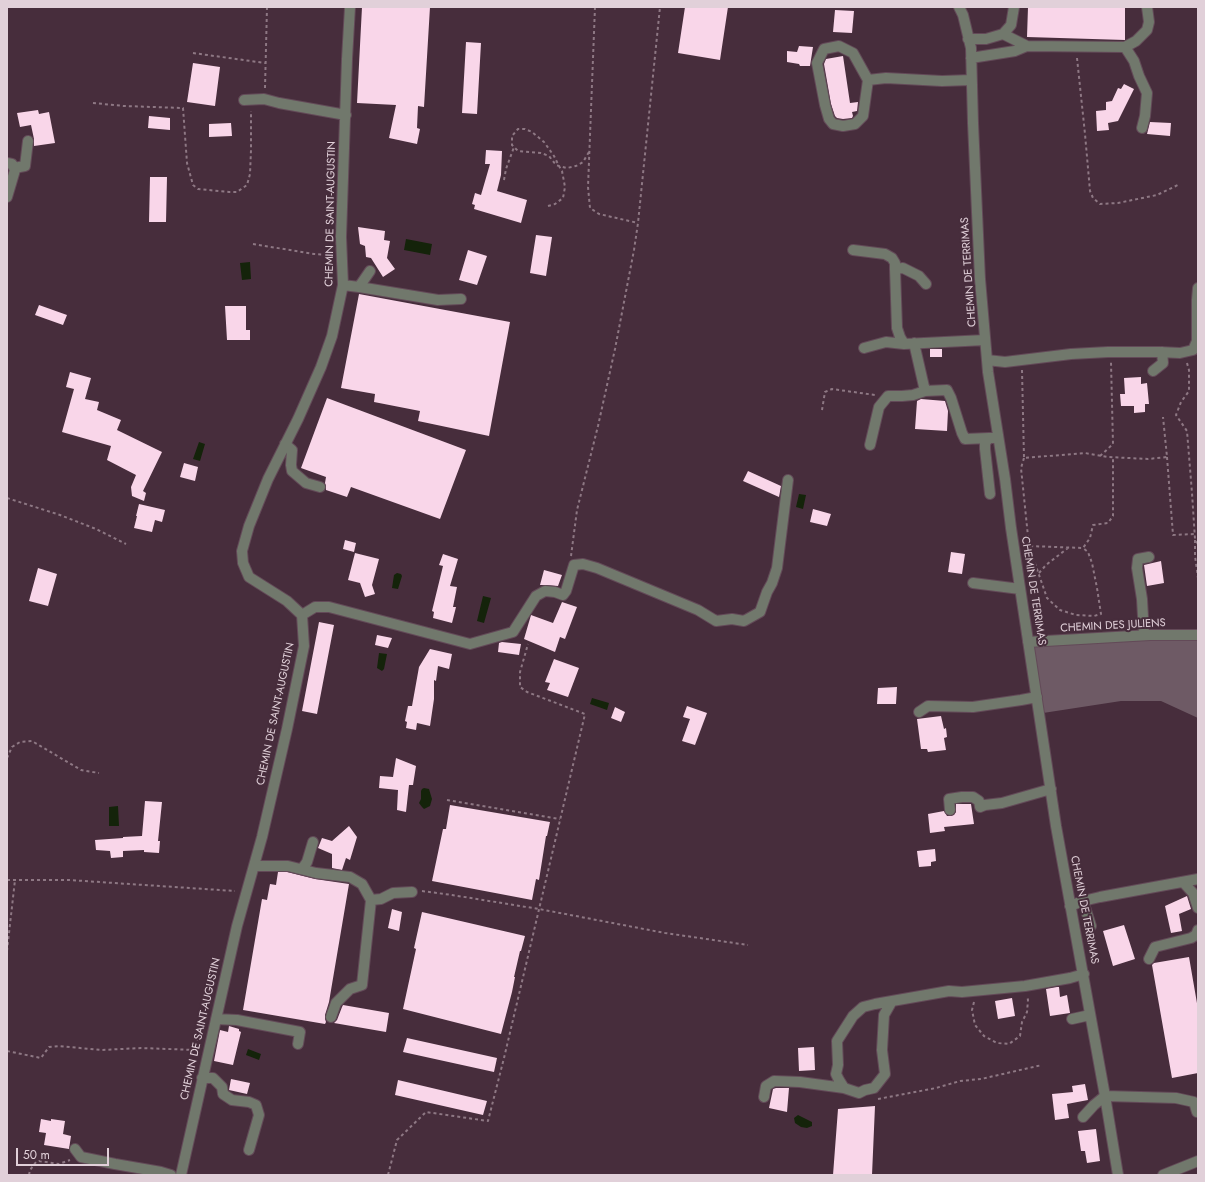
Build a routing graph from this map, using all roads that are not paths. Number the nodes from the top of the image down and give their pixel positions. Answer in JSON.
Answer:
{"nodes":[{"id":1,"x":350,"y":7,"type":"edge"},
{"id":2,"x":959,"y":7,"type":"edge"},
{"id":3,"x":1014,"y":7,"type":"edge"},
{"id":4,"x":1147,"y":7,"type":"edge"},
{"id":5,"x":1003,"y":34,"type":"junction"},
{"id":6,"x":968,"y":39,"type":"junction"},
{"id":7,"x":1027,"y":46,"type":"junction"},
{"id":8,"x":1125,"y":47,"type":"junction"},
{"id":9,"x":971,"y":58,"type":"junction"},
{"id":10,"x":868,"y":80,"type":"junction"},
{"id":11,"x":971,"y":80,"type":"junction"},
{"id":12,"x":247,"y":100,"type":"road end"},
{"id":13,"x":346,"y":115,"type":"junction"},
{"id":14,"x":1142,"y":128,"type":"dead end"},
{"id":15,"x":28,"y":141,"type":"dead end"},
{"id":16,"x":10,"y":166,"type":"edge"},
{"id":17,"x":7,"y":197,"type":"edge"},
{"id":18,"x":853,"y":250,"type":"dead end"},
{"id":19,"x":895,"y":269,"type":"junction"},
{"id":20,"x":370,"y":271,"type":"dead end"},
{"id":21,"x":926,"y":284,"type":"dead end"},
{"id":22,"x":343,"y":285,"type":"junction"},
{"id":23,"x":359,"y":287,"type":"junction"},
{"id":24,"x":1198,"y":288,"type":"edge"},
{"id":25,"x":461,"y":299,"type":"dead end"},
{"id":26,"x":985,"y":340,"type":"junction"},
{"id":27,"x":909,"y":344,"type":"junction"},
{"id":28,"x":864,"y":348,"type":"dead end"},
{"id":29,"x":1162,"y":352,"type":"junction"},
{"id":30,"x":987,"y":360,"type":"junction"},
{"id":31,"x":1153,"y":371,"type":"dead end"},
{"id":32,"x":925,"y":391,"type":"junction"},
{"id":33,"x":994,"y":438,"type":"junction"},
{"id":34,"x":285,"y":444,"type":"junction"},
{"id":35,"x":870,"y":445,"type":"dead end"},
{"id":36,"x":788,"y":480,"type":"dead end"},
{"id":37,"x":320,"y":487,"type":"dead end"},
{"id":38,"x":990,"y":494,"type":"dead end"},
{"id":39,"x":1149,"y":557,"type":"dead end"},
{"id":40,"x":973,"y":584,"type":"dead end"},
{"id":41,"x":1020,"y":589,"type":"junction"},
{"id":42,"x":302,"y":615,"type":"junction"},
{"id":43,"x":1144,"y":635,"type":"junction"},
{"id":44,"x":1198,"y":635,"type":"edge"},
{"id":45,"x":1028,"y":642,"type":"junction"},
{"id":46,"x":1037,"y":697,"type":"junction"},
{"id":47,"x":919,"y":712,"type":"dead end"},
{"id":48,"x":1051,"y":789,"type":"junction"},
{"id":49,"x":950,"y":810,"type":"dead end"},
{"id":50,"x":313,"y":842,"type":"dead end"},
{"id":51,"x":254,"y":866,"type":"junction"},
{"id":52,"x":302,"y":869,"type":"junction"},
{"id":53,"x":1198,"y":879,"type":"edge"},
{"id":54,"x":1183,"y":882,"type":"junction"},
{"id":55,"x":412,"y":892,"type":"road end"},
{"id":56,"x":371,"y":900,"type":"junction"},
{"id":57,"x":1083,"y":901,"type":"junction"},
{"id":58,"x":1070,"y":906,"type":"junction"},
{"id":59,"x":1198,"y":908,"type":"edge"},
{"id":60,"x":1091,"y":926,"type":"dead end"},
{"id":61,"x":1198,"y":930,"type":"edge"},
{"id":62,"x":1149,"y":959,"type":"dead end"},
{"id":63,"x":1084,"y":974,"type":"junction"},
{"id":64,"x":892,"y":1001,"type":"junction"},
{"id":65,"x":1090,"y":1015,"type":"junction"},
{"id":66,"x":331,"y":1017,"type":"dead end"},
{"id":67,"x":216,"y":1019,"type":"junction"},
{"id":68,"x":1072,"y":1019,"type":"dead end"},
{"id":69,"x":298,"y":1044,"type":"dead end"},
{"id":70,"x":202,"y":1078,"type":"junction"},
{"id":71,"x":844,"y":1088,"type":"junction"},
{"id":72,"x":1105,"y":1096,"type":"junction"},
{"id":73,"x":764,"y":1097,"type":"dead end"},
{"id":74,"x":1197,"y":1112,"type":"dead end"},
{"id":75,"x":1083,"y":1117,"type":"dead end"},
{"id":76,"x":249,"y":1150,"type":"dead end"},
{"id":77,"x":78,"y":1153,"type":"road end"},
{"id":78,"x":1198,"y":1161,"type":"edge"},
{"id":79,"x":171,"y":1175,"type":"edge"},
{"id":80,"x":181,"y":1175,"type":"edge"},
{"id":81,"x":1118,"y":1175,"type":"edge"},
{"id":82,"x":1163,"y":1175,"type":"edge"}],
"edges":[{"from":1,"to":13,"type":"street","name":"CHEMIN DE SAINT-AUGUSTIN"},
{"from":2,"to":6,"type":"street","name":"CHEMIN DE TERRIMAS"},
{"from":3,"to":5,"type":"street"},
{"from":4,"to":8,"type":"street"},
{"from":5,"to":6,"type":"street"},
{"from":5,"to":7,"type":"street"},
{"from":6,"to":9,"type":"street","name":"CHEMIN DE TERRIMAS"},
{"from":7,"to":8,"type":"street"},
{"from":7,"to":9,"type":"street"},
{"from":8,"to":14,"type":"street"},
{"from":9,"to":11,"type":"street","name":"CHEMIN DE TERRIMAS"},
{"from":10,"to":10,"type":"street"},
{"from":10,"to":11,"type":"street"},
{"from":11,"to":26,"type":"street","name":"CHEMIN DE TERRIMAS"},
{"from":12,"to":13,"type":"street"},
{"from":13,"to":22,"type":"street","name":"CHEMIN DE SAINT-AUGUSTIN"},
{"from":15,"to":16,"type":"street"},
{"from":16,"to":17,"type":"street"},
{"from":18,"to":19,"type":"street"},
{"from":19,"to":21,"type":"street"},
{"from":19,"to":27,"type":"street"},
{"from":20,"to":23,"type":"street"},
{"from":22,"to":23,"type":"street"},
{"from":22,"to":34,"type":"street","name":"CHEMIN DE SAINT-AUGUSTIN"},
{"from":23,"to":25,"type":"street"},
{"from":24,"to":29,"type":"street"},
{"from":26,"to":27,"type":"street"},
{"from":26,"to":30,"type":"street","name":"CHEMIN DE TERRIMAS"},
{"from":27,"to":28,"type":"street"},
{"from":27,"to":32,"type":"street"},
{"from":29,"to":30,"type":"street"},
{"from":29,"to":31,"type":"street"},
{"from":30,"to":33,"type":"street","name":"CHEMIN DE TERRIMAS"},
{"from":32,"to":33,"type":"street"},
{"from":32,"to":35,"type":"street"},
{"from":33,"to":38,"type":"street"},
{"from":33,"to":41,"type":"street","name":"CHEMIN DE TERRIMAS"},
{"from":34,"to":37,"type":"street"},
{"from":34,"to":42,"type":"street","name":"CHEMIN DE SAINT-AUGUSTIN"},
{"from":36,"to":42,"type":"street"},
{"from":39,"to":43,"type":"street"},
{"from":40,"to":41,"type":"street"},
{"from":41,"to":45,"type":"street","name":"CHEMIN DE TERRIMAS"},
{"from":42,"to":51,"type":"street","name":"CHEMIN DE SAINT-AUGUSTIN"},
{"from":43,"to":44,"type":"street","name":"CHEMIN DES JULIENS"},
{"from":43,"to":45,"type":"street","name":"CHEMIN DES JULIENS"},
{"from":45,"to":46,"type":"street","name":"CHEMIN DE TERRIMAS"},
{"from":46,"to":47,"type":"street"},
{"from":46,"to":48,"type":"street","name":"CHEMIN DE TERRIMAS"},
{"from":48,"to":49,"type":"street"},
{"from":48,"to":58,"type":"street","name":"CHEMIN DE TERRIMAS"},
{"from":50,"to":52,"type":"street"},
{"from":51,"to":52,"type":"street"},
{"from":51,"to":67,"type":"street","name":"CHEMIN DE SAINT-AUGUSTIN"},
{"from":52,"to":56,"type":"street"},
{"from":53,"to":54,"type":"street"},
{"from":54,"to":57,"type":"street"},
{"from":54,"to":59,"type":"street"},
{"from":55,"to":56,"type":"street"},
{"from":56,"to":66,"type":"street"},
{"from":57,"to":58,"type":"street"},
{"from":57,"to":60,"type":"street"},
{"from":58,"to":63,"type":"street","name":"CHEMIN DE TERRIMAS"},
{"from":61,"to":62,"type":"street"},
{"from":63,"to":64,"type":"street"},
{"from":63,"to":65,"type":"street","name":"CHEMIN DE TERRIMAS"},
{"from":64,"to":71,"type":"street"},
{"from":64,"to":71,"type":"street"},
{"from":65,"to":68,"type":"street"},
{"from":65,"to":72,"type":"street","name":"CHEMIN DE TERRIMAS"},
{"from":67,"to":69,"type":"street"},
{"from":67,"to":70,"type":"street","name":"CHEMIN DE SAINT-AUGUSTIN"},
{"from":70,"to":76,"type":"street"},
{"from":70,"to":80,"type":"street","name":"CHEMIN DE SAINT-AUGUSTIN"},
{"from":71,"to":73,"type":"street"},
{"from":72,"to":74,"type":"street"},
{"from":72,"to":75,"type":"street"},
{"from":72,"to":81,"type":"street","name":"CHEMIN DE TERRIMAS"},
{"from":77,"to":79,"type":"street"},
{"from":78,"to":82,"type":"street"}]}
